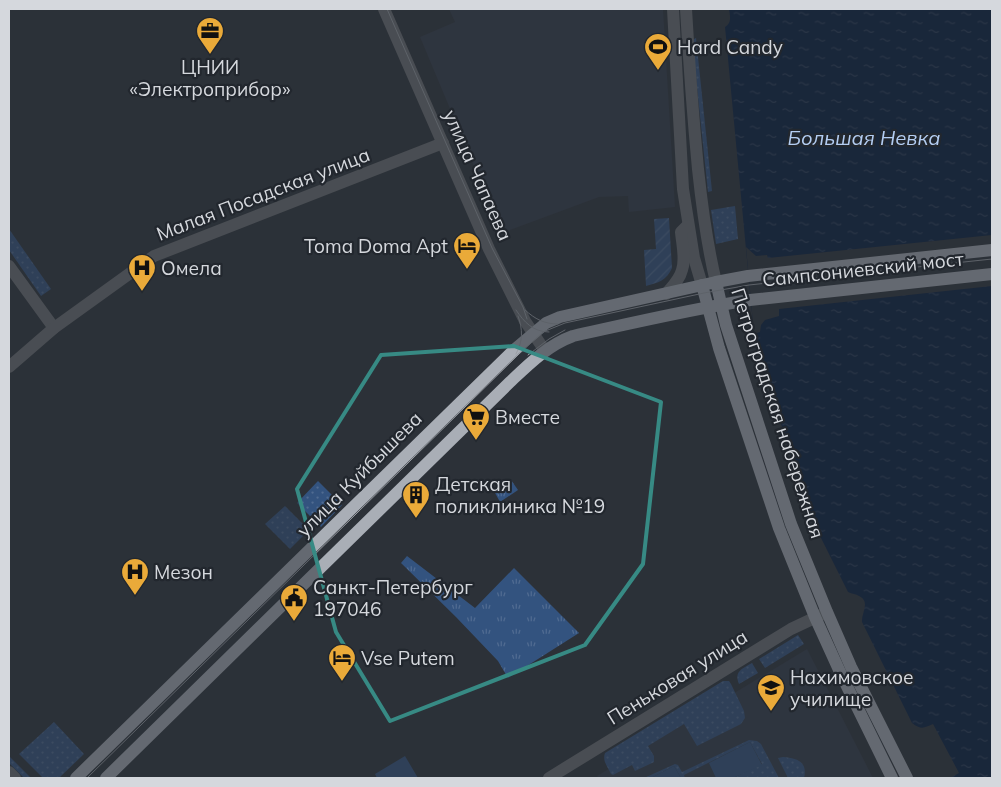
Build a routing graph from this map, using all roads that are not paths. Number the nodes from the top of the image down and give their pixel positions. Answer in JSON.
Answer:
{"nodes":[{"id":1,"x":384,"y":9,"type":"edge"},
{"id":2,"x":673,"y":9,"type":"edge"},
{"id":3,"x":686,"y":9,"type":"edge"},
{"id":4,"x":443,"y":143,"type":"junction"},
{"id":5,"x":688,"y":224,"type":"junction"},
{"id":6,"x":992,"y":250,"type":"edge"},
{"id":7,"x":9,"y":266,"type":"edge"},
{"id":8,"x":992,"y":274,"type":"edge"},
{"id":9,"x":716,"y":282,"type":"junction"},
{"id":10,"x":702,"y":286,"type":"junction"},
{"id":11,"x":666,"y":294,"type":"junction"},
{"id":12,"x":721,"y":304,"type":"junction"},
{"id":13,"x":708,"y":307,"type":"junction"},
{"id":14,"x":54,"y":328,"type":"junction"},
{"id":15,"x":533,"y":333,"type":"junction"},
{"id":16,"x":545,"y":351,"type":"junction"},
{"id":17,"x":9,"y":367,"type":"edge"},
{"id":18,"x":827,"y":612,"type":"junction"},
{"id":19,"x":815,"y":617,"type":"junction"},
{"id":20,"x":9,"y":772,"type":"edge"},
{"id":21,"x":15,"y":778,"type":"edge"},
{"id":22,"x":76,"y":778,"type":"edge"},
{"id":23,"x":106,"y":778,"type":"edge"},
{"id":24,"x":549,"y":778,"type":"edge"},
{"id":25,"x":892,"y":778,"type":"edge"},
{"id":26,"x":907,"y":778,"type":"edge"}],
"edges":[{"from":1,"to":4,"type":"street","name":"улица Чапаева"},
{"from":2,"to":5,"type":"street","name":"Петроградская набережная"},
{"from":3,"to":9,"type":"street","name":"Петроградская набережная"},
{"from":4,"to":14,"type":"street","name":"Малая Посадская улица"},
{"from":4,"to":15,"type":"street","name":"улица Чапаева"},
{"from":5,"to":10,"type":"street","name":"Петроградская набережная"},
{"from":5,"to":11,"type":"street"},
{"from":6,"to":9,"type":"main road","name":"Сампсониевский мост"},
{"from":7,"to":14,"type":"street"},
{"from":8,"to":12,"type":"main road","name":"Сампсониевский мост"},
{"from":9,"to":10,"type":"main road","name":"улица Куйбышева"},
{"from":9,"to":12,"type":"main road","name":"Петроградская набережная"},
{"from":10,"to":11,"type":"main road","name":"улица Куйбышева"},
{"from":10,"to":13,"type":"main road","name":"Петроградская набережная"},
{"from":11,"to":15,"type":"main road","name":"улица Куйбышева"},
{"from":12,"to":13,"type":"main road","name":"Сампсониевский мост"},
{"from":12,"to":18,"type":"main road","name":"Петроградская набережная"},
{"from":13,"to":16,"type":"main road","name":"улица Куйбышева"},
{"from":13,"to":19,"type":"main road","name":"Петроградская набережная"},
{"from":14,"to":17,"type":"street","name":"Малая Посадская улица"},
{"from":15,"to":16,"type":"street","name":"улица Чапаева"},
{"from":15,"to":22,"type":"main road","name":"улица Куйбышева"},
{"from":16,"to":23,"type":"main road","name":"улица Куйбышева"},
{"from":18,"to":19,"type":"street","name":"Пеньковая улица"},
{"from":18,"to":26,"type":"main road","name":"Петроградская набережная"},
{"from":19,"to":24,"type":"street","name":"Пеньковая улица"},
{"from":19,"to":25,"type":"main road","name":"Петроградская набережная"},
{"from":20,"to":21,"type":"street"}]}
